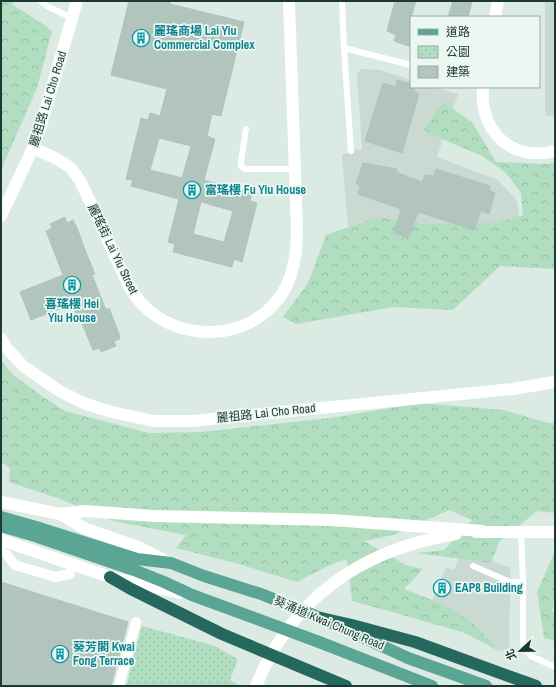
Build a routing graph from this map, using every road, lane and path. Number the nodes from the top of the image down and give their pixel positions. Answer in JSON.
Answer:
{"nodes":[{"id":1,"x":41,"y":1,"type":"edge"},
{"id":2,"x":77,"y":1,"type":"edge"},
{"id":3,"x":289,"y":1,"type":"edge"},
{"id":4,"x":342,"y":1,"type":"edge"},
{"id":5,"x":498,"y":1,"type":"edge"},
{"id":6,"x":495,"y":16,"type":"edge"},
{"id":7,"x":72,"y":18,"type":"junction"},
{"id":8,"x":344,"y":48,"type":"junction"},
{"id":9,"x":410,"y":65,"type":"edge"},
{"id":10,"x":483,"y":88,"type":"edge"},
{"id":11,"x":246,"y":129,"type":"dead end"},
{"id":12,"x":33,"y":148,"type":"junction"},
{"id":13,"x":351,"y":151,"type":"dead end"},
{"id":14,"x":555,"y":151,"type":"edge"},
{"id":15,"x":295,"y":169,"type":"junction"},
{"id":16,"x":1,"y":216,"type":"edge"},
{"id":17,"x":1,"y":339,"type":"edge"},
{"id":18,"x":555,"y":382,"type":"edge"},
{"id":19,"x":1,"y":502,"type":"edge"},
{"id":20,"x":60,"y":514,"type":"junction"},
{"id":21,"x":1,"y":517,"type":"edge"},
{"id":22,"x":1,"y":526,"type":"edge"},
{"id":23,"x":483,"y":531,"type":"junction"},
{"id":24,"x":521,"y":531,"type":"junction"},
{"id":25,"x":555,"y":532,"type":"edge"},
{"id":26,"x":1,"y":540,"type":"edge"},
{"id":27,"x":4,"y":551,"type":"edge"},
{"id":28,"x":171,"y":563,"type":"junction"},
{"id":29,"x":473,"y":566,"type":"dead end"},
{"id":30,"x":91,"y":571,"type":"junction"},
{"id":31,"x":70,"y":574,"type":"joint"},
{"id":32,"x":110,"y":577,"type":"junction"},
{"id":33,"x":523,"y":582,"type":"junction"},
{"id":34,"x":192,"y":595,"type":"junction"},
{"id":35,"x":321,"y":618,"type":"junction"},
{"id":36,"x":136,"y":622,"type":"dead end"},
{"id":37,"x":555,"y":667,"type":"edge"},
{"id":38,"x":119,"y":686,"type":"edge"},
{"id":39,"x":256,"y":686,"type":"edge"},
{"id":40,"x":346,"y":686,"type":"edge"},
{"id":41,"x":432,"y":686,"type":"edge"},
{"id":42,"x":486,"y":686,"type":"edge"},
{"id":43,"x":536,"y":686,"type":"edge"}],
"edges":[{"from":1,"to":7,"type":"lane"},
{"from":2,"to":7,"type":"street","name":"麗祖路 Lai Cho Road"},
{"from":3,"to":15,"type":"street","name":"麗瑤街 Lai Yiu Street"},
{"from":4,"to":8,"type":"lane"},
{"from":5,"to":6,"type":"street"},
{"from":7,"to":12,"type":"street","name":"麗祖路 Lai Cho Road"},
{"from":8,"to":9,"type":"lane"},
{"from":8,"to":13,"type":"lane"},
{"from":10,"to":14,"type":"street"},
{"from":11,"to":15,"type":"lane"},
{"from":12,"to":15,"type":"street","name":"麗瑤街 Lai Yiu Street"},
{"from":12,"to":16,"type":"street","name":"麗祖路 Lai Cho Road"},
{"from":17,"to":18,"type":"street","name":"麗祖路 Lai Cho Road"},
{"from":19,"to":20,"type":"street","name":"葵涌道 Kwai Chung Road"},
{"from":20,"to":23,"type":"street"},
{"from":20,"to":28,"type":"street","name":"葵涌道 Kwai Chung Road"},
{"from":21,"to":28,"type":"main road","name":"葵涌道 Kwai Chung Road"},
{"from":22,"to":34,"type":"main road","name":"葵涌道 Kwai Chung Road"},
{"from":23,"to":24,"type":"street"},
{"from":23,"to":39,"type":"street"},
{"from":24,"to":25,"type":"street"},
{"from":24,"to":33,"type":"lane"},
{"from":26,"to":30,"type":"street","name":"葵涌道 Kwai Chung Road"},
{"from":27,"to":31,"type":"street"},
{"from":28,"to":35,"type":"main road","name":"葵涌道 Kwai Chung Road"},
{"from":29,"to":33,"type":"lane"},
{"from":30,"to":31,"type":"lane"},
{"from":30,"to":32,"type":"street","name":"葵涌道 Kwai Chung Road"},
{"from":32,"to":34,"type":"street","name":"葵涌道 Kwai Chung Road"},
{"from":32,"to":40,"type":"highway"},
{"from":33,"to":37,"type":"lane"},
{"from":34,"to":41,"type":"main road","name":"葵涌道 Kwai Chung Road"},
{"from":35,"to":42,"type":"main road","name":"葵涌道 Kwai Chung Road"},
{"from":35,"to":43,"type":"highway"},
{"from":36,"to":38,"type":"street"}]}
